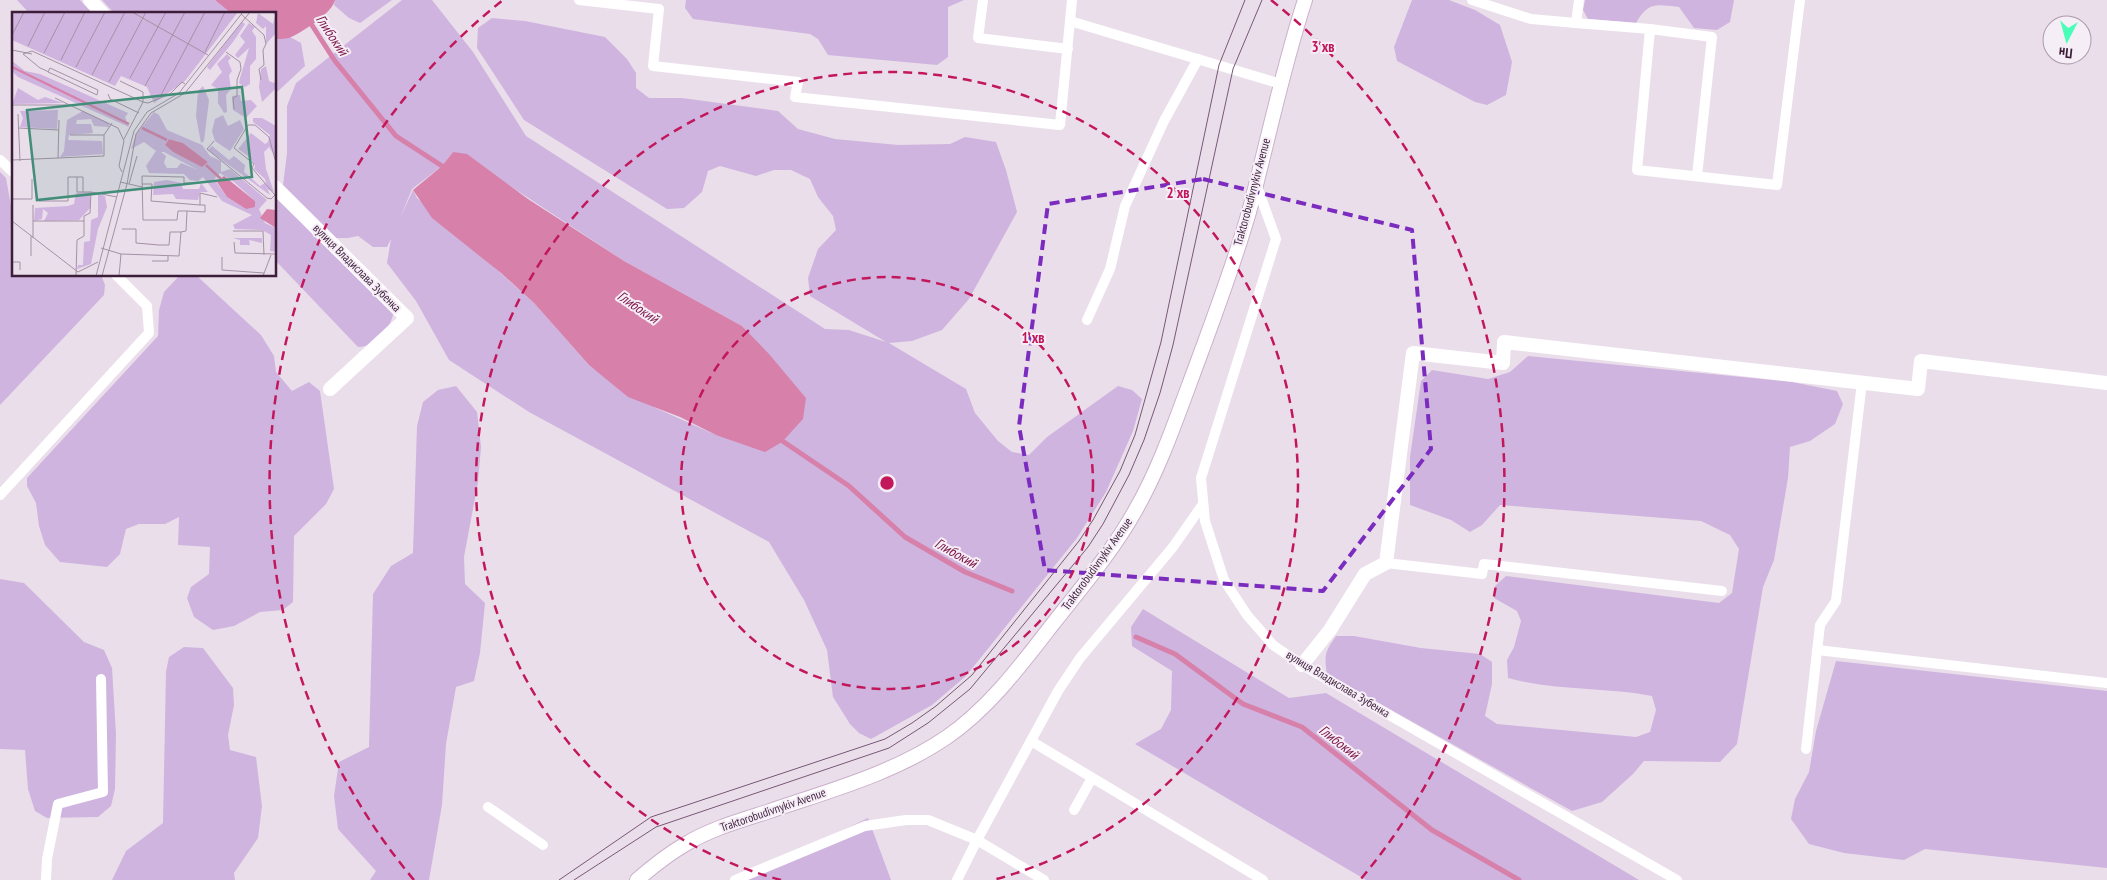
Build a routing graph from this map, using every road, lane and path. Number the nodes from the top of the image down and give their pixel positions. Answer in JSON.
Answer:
{"nodes":[{"id":1,"x":90,"y":0,"type":"edge"},
{"id":2,"x":579,"y":0,"type":"edge"},
{"id":3,"x":983,"y":0,"type":"edge"},
{"id":4,"x":1072,"y":0,"type":"edge"},
{"id":5,"x":1305,"y":0,"type":"edge"},
{"id":6,"x":1472,"y":0,"type":"edge"},
{"id":7,"x":1579,"y":0,"type":"edge"},
{"id":8,"x":1800,"y":0,"type":"edge"},
{"id":9,"x":101,"y":12,"type":"edge"},
{"id":10,"x":1070,"y":21,"type":"junction"},
{"id":11,"x":1576,"y":23,"type":"junction"},
{"id":12,"x":1650,"y":29,"type":"junction"},
{"id":13,"x":1068,"y":49,"type":"junction"},
{"id":14,"x":1198,"y":59,"type":"junction"},
{"id":15,"x":1281,"y":84,"type":"junction"},
{"id":16,"x":0,"y":160,"type":"edge"},
{"id":17,"x":12,"y":171,"type":"edge"},
{"id":18,"x":1697,"y":176,"type":"junction"},
{"id":19,"x":1256,"y":184,"type":"junction"},
{"id":20,"x":276,"y":188,"type":"edge"},
{"id":21,"x":117,"y":276,"type":"edge"},
{"id":22,"x":1087,"y":320,"type":"dead end"},
{"id":23,"x":1862,"y":382,"type":"junction"},
{"id":24,"x":2107,"y":383,"type":"edge"},
{"id":25,"x":330,"y":389,"type":"dead end"},
{"id":26,"x":0,"y":494,"type":"edge"},
{"id":27,"x":1203,"y":504,"type":"junction"},
{"id":28,"x":1386,"y":563,"type":"junction"},
{"id":29,"x":1722,"y":591,"type":"dead end"},
{"id":30,"x":1817,"y":650,"type":"junction"},
{"id":31,"x":1302,"y":665,"type":"junction"},
{"id":32,"x":101,"y":679,"type":"dead end"},
{"id":33,"x":2107,"y":683,"type":"edge"},
{"id":34,"x":1031,"y":741,"type":"junction"},
{"id":35,"x":1806,"y":749,"type":"dead end"},
{"id":36,"x":1092,"y":778,"type":"junction"},
{"id":37,"x":488,"y":807,"type":"dead end"},
{"id":38,"x":1074,"y":810,"type":"dead end"},
{"id":39,"x":977,"y":840,"type":"junction"},
{"id":40,"x":544,"y":845,"type":"dead end"},
{"id":41,"x":46,"y":880,"type":"edge"},
{"id":42,"x":637,"y":880,"type":"edge"},
{"id":43,"x":735,"y":880,"type":"edge"},
{"id":44,"x":957,"y":880,"type":"edge"},
{"id":45,"x":1044,"y":880,"type":"edge"},
{"id":46,"x":1263,"y":880,"type":"edge"},
{"id":47,"x":1677,"y":880,"type":"edge"}],
"edges":[{"from":1,"to":9,"type":"street"},
{"from":2,"to":13,"type":"lane"},
{"from":3,"to":13,"type":"lane"},
{"from":4,"to":10,"type":"lane"},
{"from":5,"to":15,"type":"street","name":"Traktorobudivnykiv Avenue"},
{"from":6,"to":11,"type":"lane"},
{"from":7,"to":11,"type":"lane"},
{"from":8,"to":18,"type":"lane"},
{"from":10,"to":13,"type":"lane"},
{"from":10,"to":14,"type":"lane"},
{"from":11,"to":12,"type":"lane"},
{"from":12,"to":18,"type":"lane"},
{"from":12,"to":18,"type":"lane"},
{"from":14,"to":15,"type":"lane"},
{"from":14,"to":22,"type":"lane"},
{"from":15,"to":19,"type":"street","name":"Traktorobudivnykiv Avenue"},
{"from":16,"to":17,"type":"lane"},
{"from":19,"to":27,"type":"lane","name":"вулиця Владислава Зубенка"},
{"from":19,"to":42,"type":"street","name":"Traktorobudivnykiv Avenue"},
{"from":20,"to":25,"type":"street","name":"вулиця Владислава Зубенка"},
{"from":21,"to":26,"type":"lane"},
{"from":23,"to":24,"type":"street"},
{"from":23,"to":28,"type":"street"},
{"from":23,"to":30,"type":"lane"},
{"from":27,"to":31,"type":"lane","name":"вулиця Владислава Зубенка"},
{"from":27,"to":34,"type":"lane"},
{"from":28,"to":29,"type":"lane"},
{"from":28,"to":31,"type":"street"},
{"from":30,"to":33,"type":"lane"},
{"from":30,"to":35,"type":"lane"},
{"from":31,"to":47,"type":"lane","name":"вулиця Владислава Зубенка"},
{"from":32,"to":41,"type":"lane"},
{"from":34,"to":36,"type":"lane"},
{"from":34,"to":39,"type":"lane"},
{"from":36,"to":38,"type":"lane"},
{"from":36,"to":46,"type":"lane"},
{"from":37,"to":40,"type":"lane"},
{"from":39,"to":43,"type":"lane"},
{"from":39,"to":44,"type":"lane"},
{"from":39,"to":45,"type":"lane"}]}
